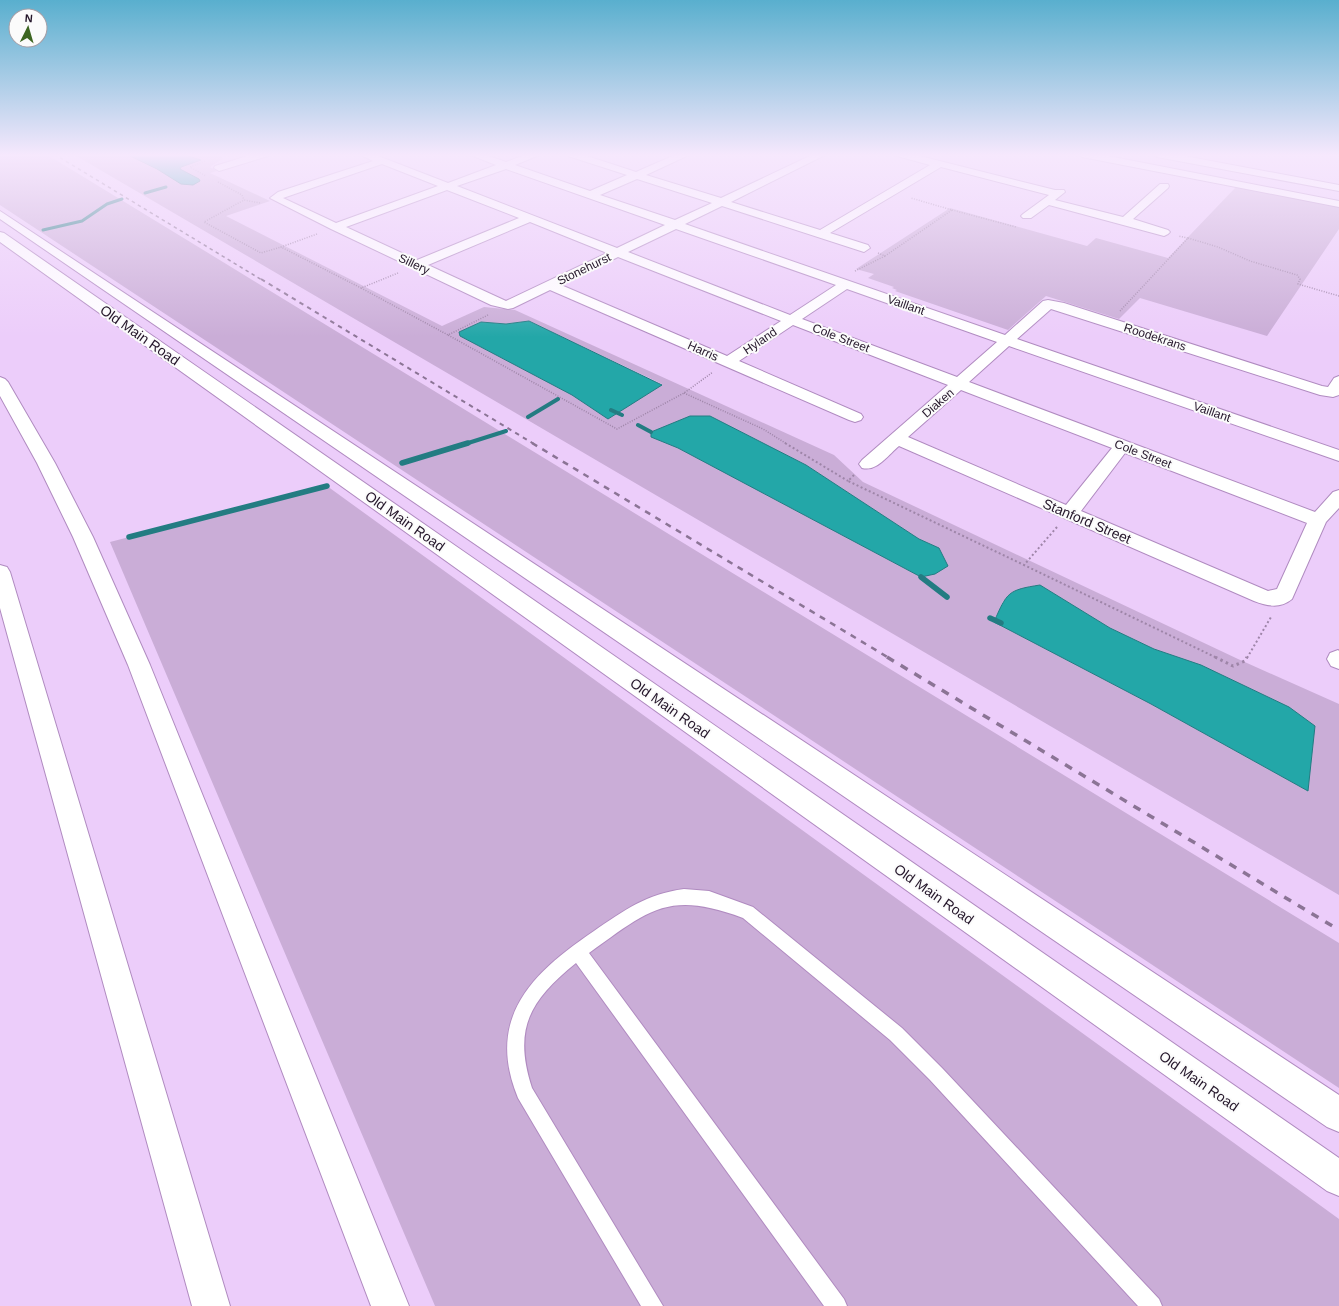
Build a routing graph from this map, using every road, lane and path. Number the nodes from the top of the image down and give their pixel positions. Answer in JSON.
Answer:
{"nodes":[{"id":1,"x":1,"y":215,"type":"edge"},
{"id":2,"x":217,"y":215,"type":"edge"},
{"id":3,"x":313,"y":215,"type":"edge"},
{"id":4,"x":368,"y":215,"type":"edge"},
{"id":5,"x":522,"y":215,"type":"edge"},
{"id":6,"x":647,"y":215,"type":"edge"},
{"id":7,"x":696,"y":215,"type":"edge"},
{"id":8,"x":762,"y":215,"type":"edge"},
{"id":9,"x":854,"y":215,"type":"edge"},
{"id":10,"x":945,"y":215,"type":"edge"},
{"id":11,"x":971,"y":215,"type":"edge"},
{"id":12,"x":1102,"y":215,"type":"edge"},
{"id":13,"x":1130,"y":215,"type":"edge"},
{"id":14,"x":1026,"y":216,"type":"edge"},
{"id":15,"x":530,"y":218,"type":"junction"},
{"id":16,"x":1123,"y":220,"type":"junction"},
{"id":17,"x":675,"y":225,"type":"junction"},
{"id":18,"x":335,"y":227,"type":"junction"},
{"id":19,"x":1164,"y":232,"type":"joint"},
{"id":20,"x":821,"y":234,"type":"junction"},
{"id":21,"x":0,"y":236,"type":"edge"},
{"id":22,"x":1188,"y":238,"type":"junction"},
{"id":23,"x":281,"y":247,"type":"junction"},
{"id":24,"x":864,"y":248,"type":"joint"},
{"id":25,"x":618,"y":252,"type":"junction"},
{"id":26,"x":885,"y":256,"type":"junction"},
{"id":27,"x":417,"y":265,"type":"junction"},
{"id":28,"x":842,"y":283,"type":"junction"},
{"id":29,"x":551,"y":285,"type":"junction"},
{"id":30,"x":361,"y":288,"type":"junction"},
{"id":31,"x":1339,"y":296,"type":"edge"},
{"id":32,"x":502,"y":304,"type":"junction"},
{"id":33,"x":1116,"y":315,"type":"dead end"},
{"id":34,"x":792,"y":320,"type":"junction"},
{"id":35,"x":448,"y":335,"type":"junction"},
{"id":36,"x":1008,"y":340,"type":"junction"},
{"id":37,"x":728,"y":362,"type":"junction"},
{"id":38,"x":1339,"y":381,"type":"edge"},
{"id":39,"x":0,"y":382,"type":"edge"},
{"id":40,"x":960,"y":383,"type":"junction"},
{"id":41,"x":684,"y":393,"type":"junction"},
{"id":42,"x":855,"y":417,"type":"dead end"},
{"id":43,"x":897,"y":439,"type":"junction"},
{"id":44,"x":1122,"y":446,"type":"junction"},
{"id":45,"x":1339,"y":456,"type":"edge"},
{"id":46,"x":868,"y":464,"type":"joint"},
{"id":47,"x":848,"y":481,"type":"junction"},
{"id":48,"x":1339,"y":496,"type":"edge"},
{"id":49,"x":1069,"y":513,"type":"junction"},
{"id":50,"x":1318,"y":520,"type":"junction"},
{"id":51,"x":1024,"y":565,"type":"junction"},
{"id":52,"x":0,"y":572,"type":"edge"},
{"id":53,"x":1280,"y":598,"type":"junction"},
{"id":54,"x":577,"y":952,"type":"junction"},
{"id":55,"x":1339,"y":1115,"type":"edge"},
{"id":56,"x":1339,"y":1179,"type":"edge"},
{"id":57,"x":211,"y":1306,"type":"edge"},
{"id":58,"x":390,"y":1306,"type":"edge"},
{"id":59,"x":653,"y":1306,"type":"edge"},
{"id":60,"x":837,"y":1306,"type":"edge"},
{"id":61,"x":1152,"y":1306,"type":"edge"}],
"edges":[{"from":1,"to":55,"type":"main road","name":"Old Main Road"},
{"from":2,"to":23,"type":"path"},
{"from":3,"to":18,"type":"main road","name":"Sillery"},
{"from":4,"to":18,"type":"main road"},
{"from":5,"to":15,"type":"main road","name":"Cole Street"},
{"from":6,"to":17,"type":"main road","name":"Vaillant"},
{"from":7,"to":17,"type":"main road","name":"Stonehurst"},
{"from":8,"to":20,"type":"main road"},
{"from":9,"to":20,"type":"main road"},
{"from":10,"to":26,"type":"path"},
{"from":11,"to":14,"type":"path"},
{"from":12,"to":16,"type":"main road"},
{"from":13,"to":16,"type":"main road"},
{"from":15,"to":25,"type":"main road","name":"Cole Street"},
{"from":15,"to":27,"type":"main road"},
{"from":16,"to":19,"type":"main road"},
{"from":17,"to":25,"type":"main road","name":"Stonehurst"},
{"from":17,"to":28,"type":"main road","name":"Vaillant"},
{"from":18,"to":23,"type":"path"},
{"from":18,"to":27,"type":"main road","name":"Sillery"},
{"from":19,"to":22,"type":"path"},
{"from":20,"to":24,"type":"main road"},
{"from":21,"to":56,"type":"main road","name":"Old Main Road"},
{"from":22,"to":31,"type":"path"},
{"from":22,"to":33,"type":"path"},
{"from":23,"to":30,"type":"path"},
{"from":24,"to":26,"type":"path"},
{"from":25,"to":29,"type":"main road","name":"Stonehurst"},
{"from":25,"to":34,"type":"main road","name":"Cole Street"},
{"from":26,"to":28,"type":"path"},
{"from":27,"to":30,"type":"path"},
{"from":27,"to":32,"type":"main road","name":"Sillery"},
{"from":28,"to":34,"type":"main road","name":"Hyland"},
{"from":28,"to":36,"type":"main road","name":"Vaillant"},
{"from":29,"to":32,"type":"main road","name":"Stonehurst"},
{"from":29,"to":37,"type":"main road","name":"Harris"},
{"from":30,"to":35,"type":"path"},
{"from":32,"to":35,"type":"path"},
{"from":34,"to":37,"type":"main road","name":"Hyland"},
{"from":34,"to":40,"type":"main road","name":"Cole Street"},
{"from":35,"to":41,"type":"path"},
{"from":36,"to":38,"type":"main road","name":"Roodekrans"},
{"from":36,"to":40,"type":"main road","name":"Diaken"},
{"from":36,"to":45,"type":"main road","name":"Vaillant"},
{"from":37,"to":41,"type":"path"},
{"from":37,"to":42,"type":"main road","name":"Harris"},
{"from":39,"to":58,"type":"main road"},
{"from":40,"to":43,"type":"main road","name":"Diaken"},
{"from":40,"to":44,"type":"main road","name":"Cole Street"},
{"from":41,"to":47,"type":"path"},
{"from":43,"to":46,"type":"main road","name":"Diaken"},
{"from":43,"to":49,"type":"main road","name":"Stanford Street"},
{"from":44,"to":49,"type":"main road"},
{"from":44,"to":50,"type":"main road","name":"Cole Street"},
{"from":46,"to":47,"type":"path"},
{"from":47,"to":51,"type":"path"},
{"from":48,"to":50,"type":"main road"},
{"from":49,"to":51,"type":"path"},
{"from":49,"to":53,"type":"main road","name":"Stanford Street"},
{"from":50,"to":53,"type":"main road"},
{"from":51,"to":53,"type":"path"},
{"from":52,"to":57,"type":"main road"},
{"from":54,"to":59,"type":"lane"},
{"from":54,"to":60,"type":"lane"},
{"from":54,"to":61,"type":"lane"}]}
